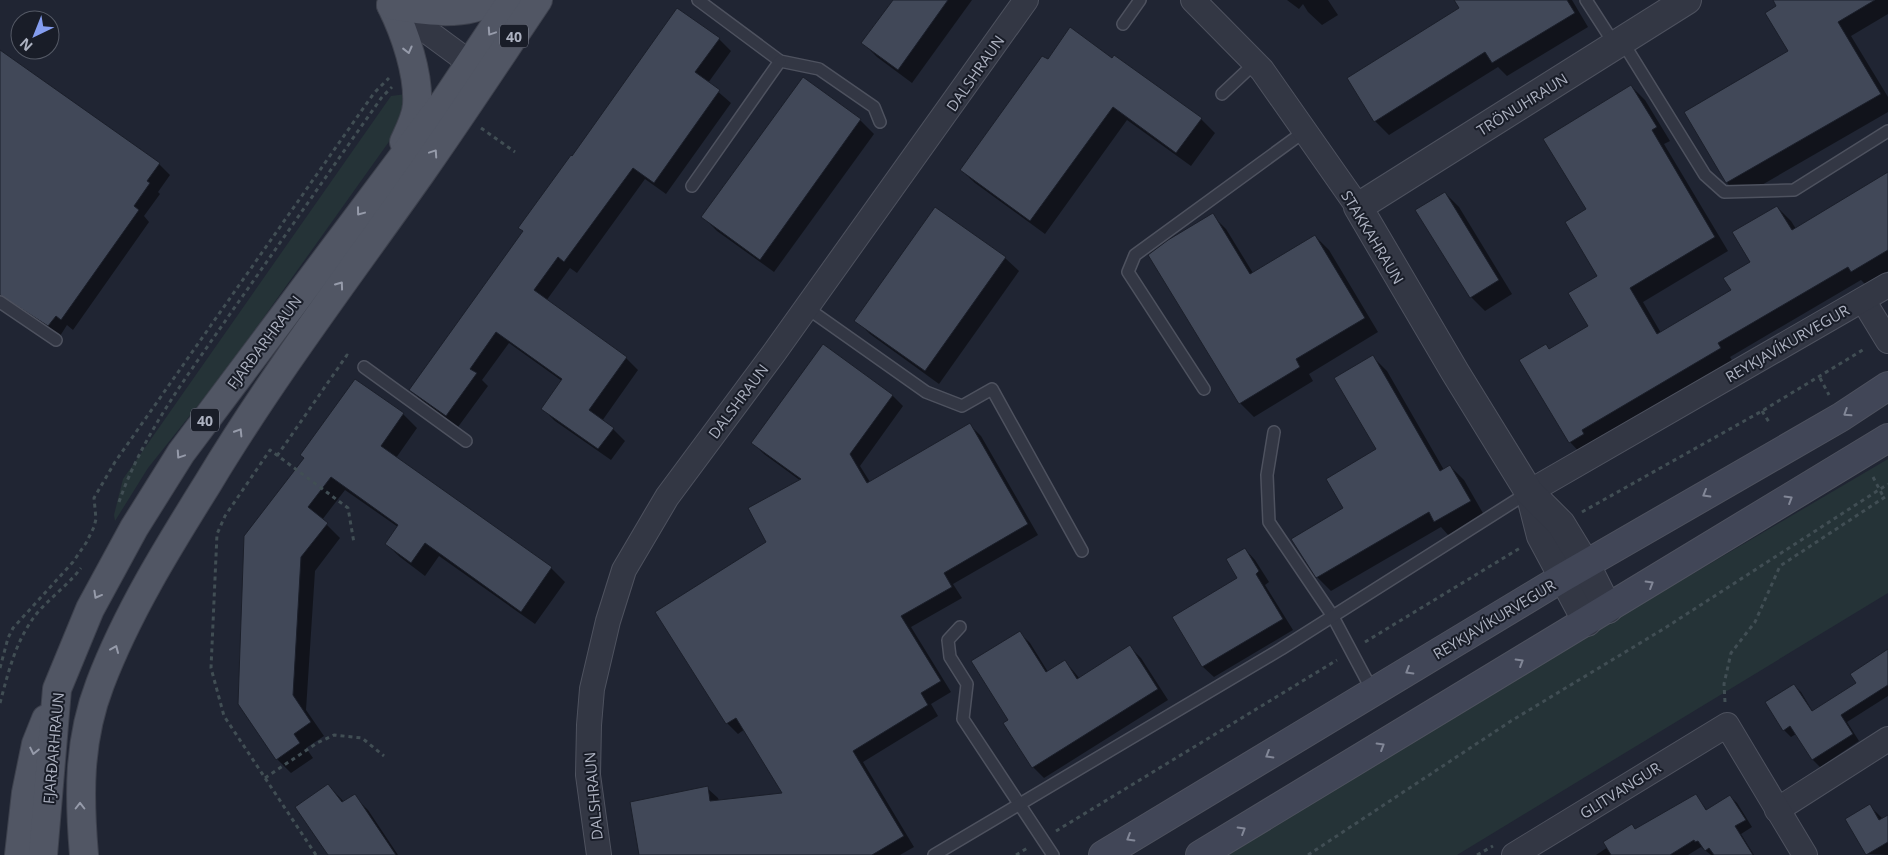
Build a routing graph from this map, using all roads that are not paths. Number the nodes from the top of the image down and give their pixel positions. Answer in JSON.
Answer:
{"nodes":[{"id":1,"x":491,"y":0,"type":"edge"},
{"id":2,"x":512,"y":0,"type":"edge"},
{"id":3,"x":538,"y":0,"type":"edge"},
{"id":4,"x":698,"y":0,"type":"edge"},
{"id":5,"x":1026,"y":0,"type":"edge"},
{"id":6,"x":1140,"y":0,"type":"edge"},
{"id":7,"x":1193,"y":0,"type":"edge"},
{"id":8,"x":1586,"y":0,"type":"edge"},
{"id":9,"x":1687,"y":0,"type":"edge"},
{"id":10,"x":388,"y":2,"type":"edge"},
{"id":11,"x":1123,"y":24,"type":"dead end"},
{"id":12,"x":1618,"y":43,"type":"junction"},
{"id":13,"x":780,"y":61,"type":"junction"},
{"id":14,"x":1255,"y":63,"type":"junction"},
{"id":15,"x":480,"y":67,"type":"junction"},
{"id":16,"x":1222,"y":94,"type":"dead end"},
{"id":17,"x":880,"y":122,"type":"dead end"},
{"id":18,"x":1305,"y":131,"type":"junction"},
{"id":19,"x":1888,"y":131,"type":"edge"},
{"id":20,"x":390,"y":173,"type":"junction"},
{"id":21,"x":692,"y":186,"type":"dead end"},
{"id":22,"x":1358,"y":207,"type":"junction"},
{"id":23,"x":1888,"y":285,"type":"edge"},
{"id":24,"x":1863,"y":300,"type":"junction"},
{"id":25,"x":0,"y":302,"type":"edge"},
{"id":26,"x":807,"y":308,"type":"junction"},
{"id":27,"x":1886,"y":339,"type":"edge"},
{"id":28,"x":56,"y":340,"type":"dead end"},
{"id":29,"x":364,"y":367,"type":"road end"},
{"id":30,"x":1888,"y":386,"type":"edge"},
{"id":31,"x":1204,"y":389,"type":"dead end"},
{"id":32,"x":1274,"y":432,"type":"dead end"},
{"id":33,"x":1888,"y":438,"type":"edge"},
{"id":34,"x":466,"y":441,"type":"dead end"},
{"id":35,"x":1529,"y":492,"type":"junction"},
{"id":36,"x":1551,"y":530,"type":"junction"},
{"id":37,"x":1082,"y":551,"type":"dead end"},
{"id":38,"x":1586,"y":565,"type":"junction"},
{"id":39,"x":1562,"y":578,"type":"junction"},
{"id":40,"x":1332,"y":615,"type":"junction"},
{"id":41,"x":1598,"y":615,"type":"junction"},
{"id":42,"x":960,"y":626,"type":"dead end"},
{"id":43,"x":57,"y":689,"type":"junction"},
{"id":44,"x":1374,"y":692,"type":"junction"},
{"id":45,"x":1888,"y":739,"type":"edge"},
{"id":46,"x":1020,"y":805,"type":"junction"},
{"id":47,"x":1777,"y":810,"type":"junction"},
{"id":48,"x":19,"y":855,"type":"edge"},
{"id":49,"x":44,"y":855,"type":"edge"},
{"id":50,"x":84,"y":855,"type":"edge"},
{"id":51,"x":599,"y":855,"type":"edge"},
{"id":52,"x":934,"y":855,"type":"edge"},
{"id":53,"x":1053,"y":855,"type":"edge"},
{"id":54,"x":1102,"y":855,"type":"edge"},
{"id":55,"x":1200,"y":855,"type":"edge"},
{"id":56,"x":1514,"y":855,"type":"edge"},
{"id":57,"x":1805,"y":855,"type":"edge"}],
"edges":[{"from":1,"to":10,"type":"main road"},
{"from":2,"to":15,"type":"main road","name":"FJARÐARHRAUN","number":"40","one_way":true},
{"from":3,"to":15,"type":"main road","name":"FJARÐARHRAUN","number":"40"},
{"from":4,"to":13,"type":"lane"},
{"from":5,"to":26,"type":"street","name":"DALSHRAUN"},
{"from":6,"to":11,"type":"lane"},
{"from":7,"to":14,"type":"street","name":"STAKKAHRAUN"},
{"from":8,"to":12,"type":"lane"},
{"from":9,"to":12,"type":"street","name":"TRÖNUHRAUN"},
{"from":10,"to":15,"type":"street"},
{"from":10,"to":20,"type":"main road","one_way":true},
{"from":12,"to":19,"type":"lane"},
{"from":12,"to":22,"type":"street","name":"TRÖNUHRAUN"},
{"from":13,"to":17,"type":"lane"},
{"from":13,"to":21,"type":"lane"},
{"from":14,"to":16,"type":"lane"},
{"from":14,"to":18,"type":"street","name":"STAKKAHRAUN"},
{"from":15,"to":20,"type":"main road","name":"FJARÐARHRAUN","number":"40"},
{"from":50,"to":15,"type":"main road","name":"FJARÐARHRAUN","number":"40","one_way":true},
{"from":18,"to":22,"type":"street","name":"STAKKAHRAUN"},
{"from":18,"to":31,"type":"lane"},
{"from":20,"to":43,"type":"main road","name":"FJARÐARHRAUN","number":"40","one_way":true},
{"from":22,"to":35,"type":"street","name":"STAKKAHRAUN"},
{"from":23,"to":24,"type":"street","name":"REYKJAVÍKURVEGUR"},
{"from":24,"to":27,"type":"street","name":"REYKJAVÍKURVEGUR"},
{"from":24,"to":35,"type":"street","name":"REYKJAVÍKURVEGUR"},
{"from":25,"to":28,"type":"lane"},
{"from":26,"to":37,"type":"lane"},
{"from":26,"to":51,"type":"street","name":"DALSHRAUN"},
{"from":29,"to":34,"type":"lane"},
{"from":30,"to":38,"type":"main road","name":"REYKJAVÍKURVEGUR","one_way":true},
{"from":32,"to":40,"type":"lane"},
{"from":41,"to":33,"type":"main road","one_way":true},
{"from":35,"to":36,"type":"street","name":"STAKKAHRAUN"},
{"from":35,"to":40,"type":"lane"},
{"from":36,"to":38,"type":"street","name":"STAKKAHRAUN"},
{"from":36,"to":39,"type":"street","name":"STAKKAHRAUN"},
{"from":38,"to":39,"type":"main road","name":"REYKJAVÍKURVEGUR"},
{"from":38,"to":41,"type":"street","name":"STAKKAHRAUN"},
{"from":39,"to":41,"type":"street","name":"STAKKAHRAUN"},
{"from":39,"to":44,"type":"main road","name":"REYKJAVÍKURVEGUR","one_way":true},
{"from":40,"to":44,"type":"lane"},
{"from":40,"to":46,"type":"lane"},
{"from":55,"to":41,"type":"main road","one_way":true},
{"from":42,"to":46,"type":"lane"},
{"from":43,"to":48,"type":"main road","one_way":true},
{"from":43,"to":49,"type":"main road","name":"FJARÐARHRAUN","number":"40"},
{"from":44,"to":54,"type":"main road","name":"REYKJAVÍKURVEGUR","one_way":true},
{"from":45,"to":47,"type":"street"},
{"from":46,"to":52,"type":"lane"},
{"from":46,"to":53,"type":"lane"},
{"from":47,"to":56,"type":"street","name":"GLITVANGUR"},
{"from":47,"to":57,"type":"street"}]}
